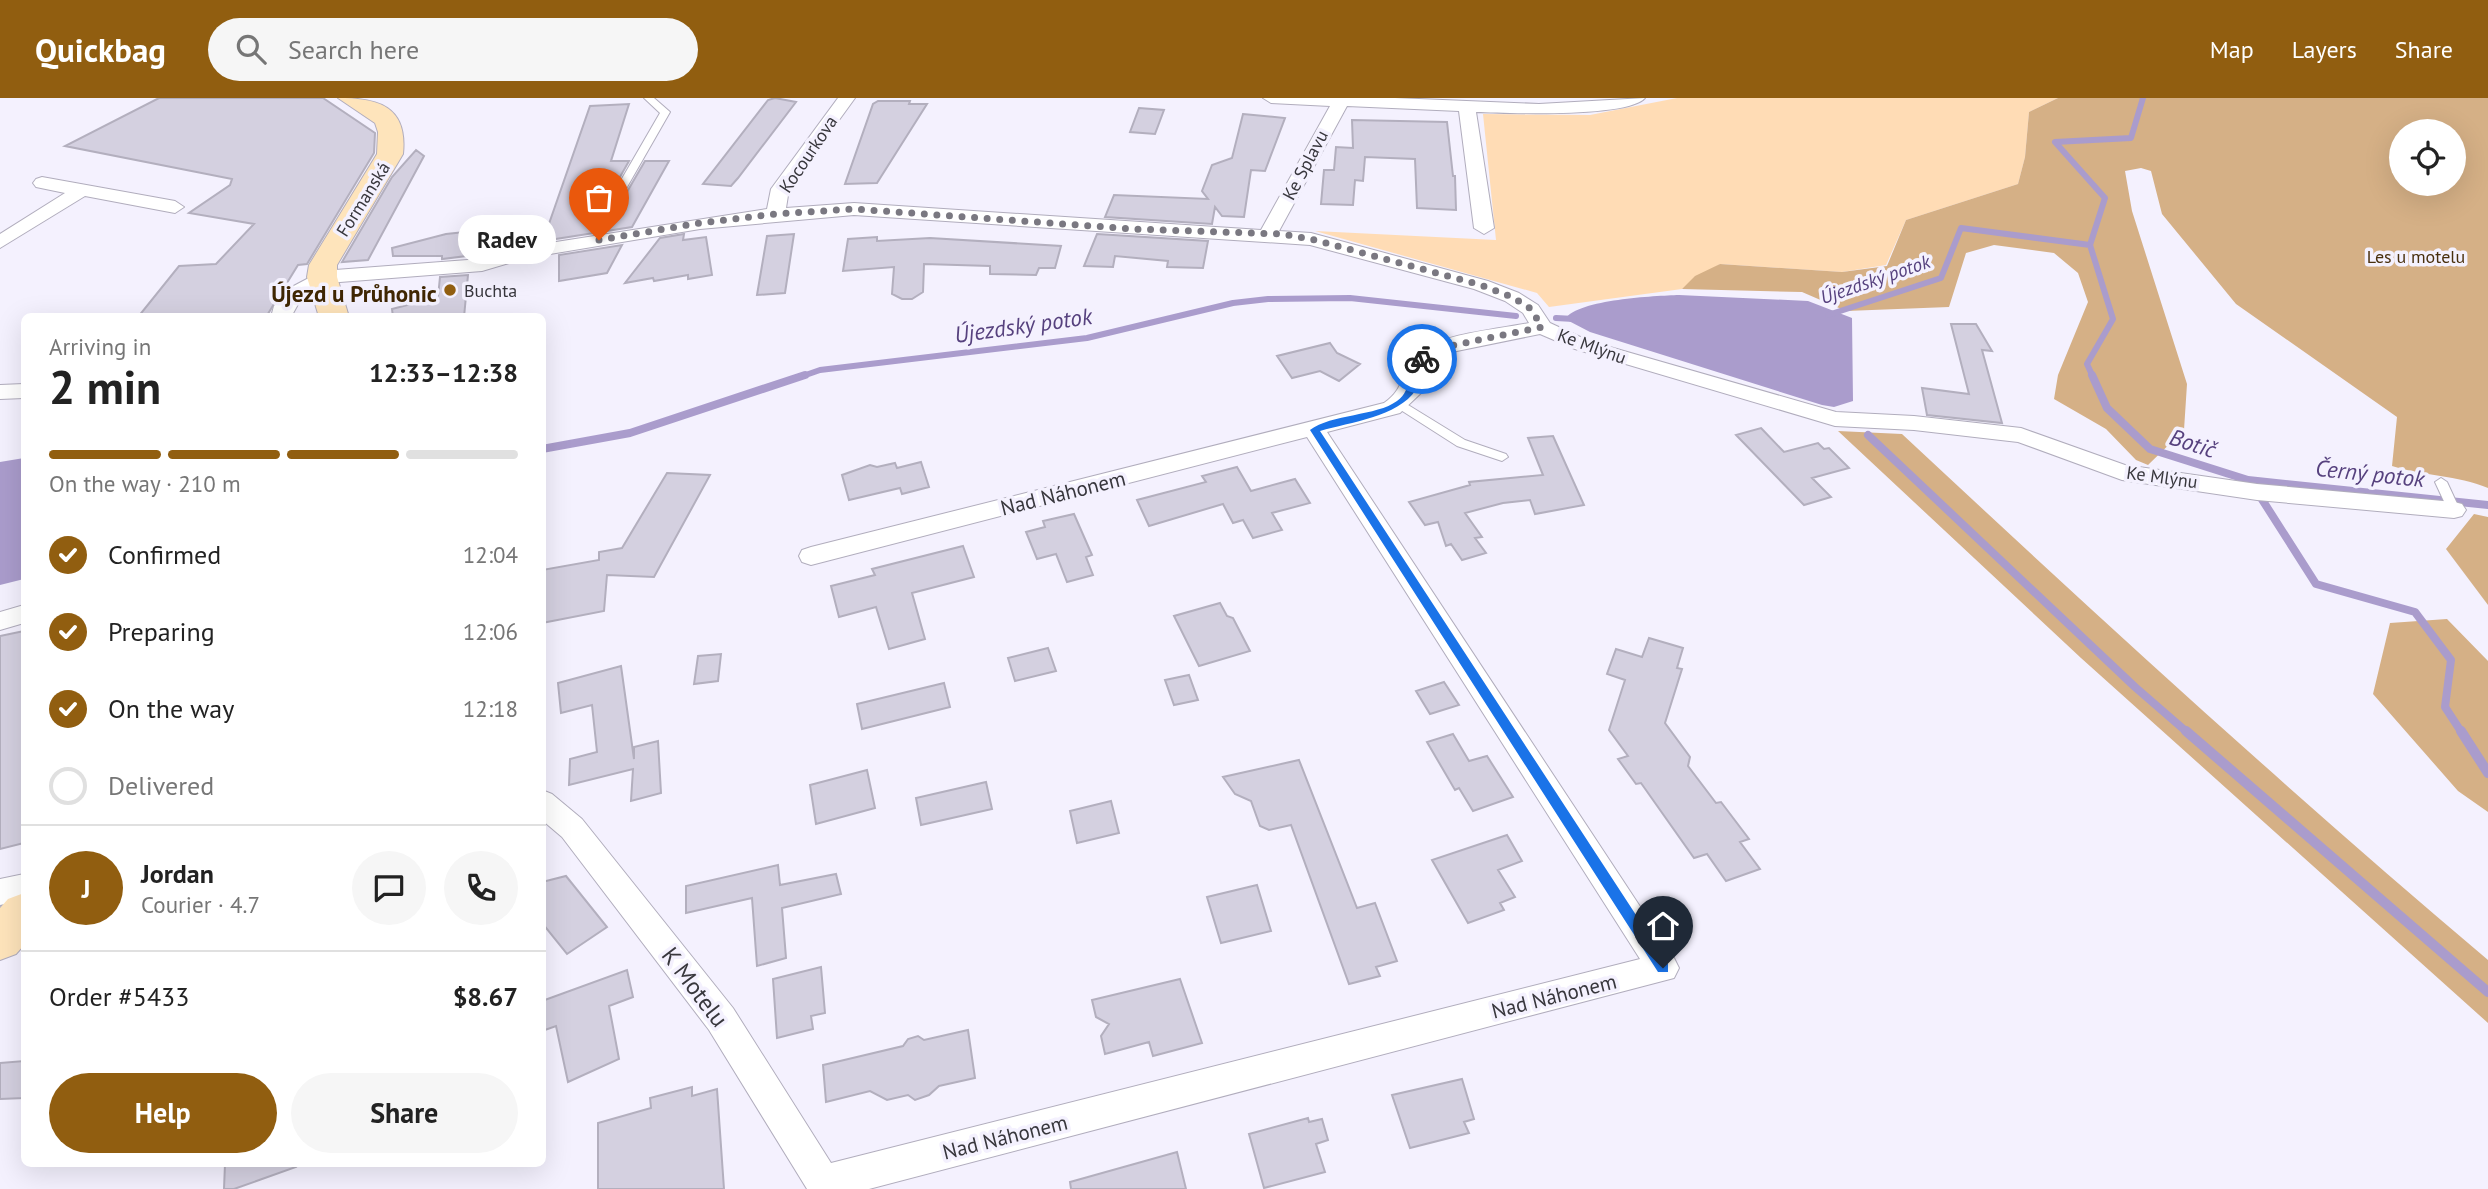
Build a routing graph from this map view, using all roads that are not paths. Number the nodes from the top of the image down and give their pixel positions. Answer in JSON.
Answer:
{"nodes":[{"id":1,"x":350,"y":98,"type":"edge"},
{"id":2,"x":648,"y":98,"type":"edge"},
{"id":3,"x":847,"y":98,"type":"edge"},
{"id":4,"x":1271,"y":98,"type":"edge"},
{"id":5,"x":1637,"y":98,"type":"edge"},
{"id":6,"x":1342,"y":100,"type":"edge"},
{"id":7,"x":1608,"y":101,"type":"edge"},
{"id":8,"x":1467,"y":106,"type":"junction"},
{"id":9,"x":41,"y":183,"type":"dead end"},
{"id":10,"x":82,"y":190,"type":"junction"},
{"id":11,"x":175,"y":207,"type":"dead end"},
{"id":12,"x":610,"y":208,"type":"dead end"},
{"id":13,"x":775,"y":214,"type":"junction"},
{"id":14,"x":1484,"y":228,"type":"dead end"},
{"id":15,"x":1268,"y":234,"type":"junction"},
{"id":16,"x":0,"y":242,"type":"edge"},
{"id":17,"x":322,"y":277,"type":"junction"},
{"id":18,"x":282,"y":313,"type":"edge"},
{"id":19,"x":333,"y":313,"type":"edge"},
{"id":20,"x":1542,"y":327,"type":"junction"},
{"id":21,"x":21,"y":391,"type":"edge"},
{"id":22,"x":0,"y":392,"type":"edge"},
{"id":23,"x":1400,"y":404,"type":"junction"},
{"id":24,"x":1314,"y":430,"type":"junction"},
{"id":25,"x":1502,"y":457,"type":"dead end"},
{"id":26,"x":2441,"y":482,"type":"dead end"},
{"id":27,"x":2454,"y":510,"type":"joint"},
{"id":28,"x":811,"y":556,"type":"dead end"},
{"id":29,"x":21,"y":615,"type":"edge"},
{"id":30,"x":0,"y":621,"type":"edge"},
{"id":31,"x":546,"y":805,"type":"edge"},
{"id":32,"x":21,"y":888,"type":"edge"},
{"id":33,"x":0,"y":892,"type":"edge"},
{"id":34,"x":21,"y":916,"type":"edge"},
{"id":35,"x":0,"y":940,"type":"edge"},
{"id":36,"x":825,"y":1186,"type":"edge"}],
"edges":[{"from":1,"to":17,"type":"street","name":"Formanská"},
{"from":2,"to":12,"type":"lane"},
{"from":3,"to":13,"type":"street","name":"Kocourkova"},
{"from":4,"to":6,"type":"street"},
{"from":5,"to":7,"type":"street"},
{"from":6,"to":8,"type":"street"},
{"from":6,"to":15,"type":"street","name":"Ke Splavu"},
{"from":7,"to":8,"type":"street"},
{"from":8,"to":14,"type":"street"},
{"from":9,"to":10,"type":"street"},
{"from":10,"to":11,"type":"street"},
{"from":10,"to":16,"type":"street"},
{"from":13,"to":15,"type":"street","name":"Ke Mlýnu"},
{"from":13,"to":17,"type":"street","name":"Ke Mlýnu"},
{"from":15,"to":20,"type":"street","name":"Ke Mlýnu"},
{"from":17,"to":18,"type":"street"},
{"from":17,"to":19,"type":"street"},
{"from":20,"to":23,"type":"street"},
{"from":20,"to":27,"type":"street","name":"Ke Mlýnu"},
{"from":21,"to":22,"type":"street"},
{"from":23,"to":24,"type":"street","name":"Nad Náhonem"},
{"from":23,"to":25,"type":"lane"},
{"from":24,"to":28,"type":"street","name":"Nad Náhonem"},
{"from":24,"to":36,"type":"street","name":"Nad Náhonem"},
{"from":26,"to":27,"type":"lane"},
{"from":29,"to":30,"type":"street"},
{"from":31,"to":36,"type":"street","name":"K Motelu"},
{"from":32,"to":33,"type":"street"},
{"from":34,"to":35,"type":"street"}]}
